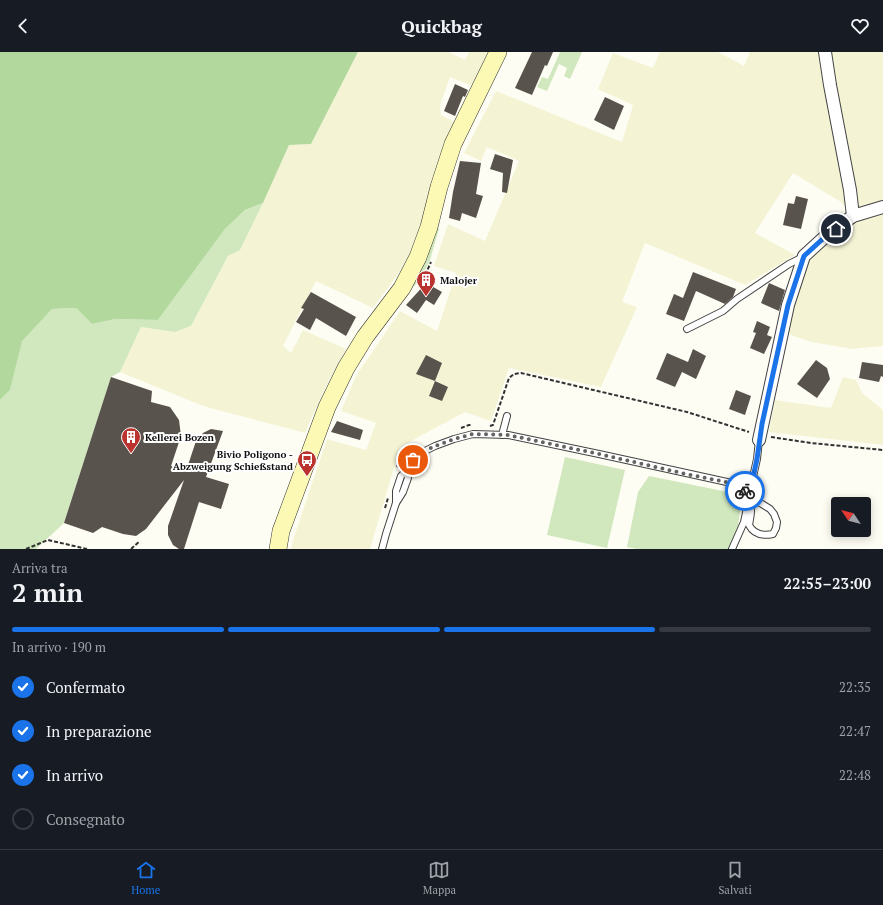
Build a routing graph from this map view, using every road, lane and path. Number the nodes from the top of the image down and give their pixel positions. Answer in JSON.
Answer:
{"nodes":[{"id":1,"x":498,"y":52,"type":"edge"},
{"id":2,"x":825,"y":52,"type":"edge"},
{"id":3,"x":883,"y":207,"type":"edge"},
{"id":4,"x":854,"y":216,"type":"junction"},
{"id":5,"x":804,"y":256,"type":"junction"},
{"id":6,"x":687,"y":329,"type":"dead end"},
{"id":7,"x":508,"y":416,"type":"dead end"},
{"id":8,"x":476,"y":425,"type":"dead end"},
{"id":9,"x":490,"y":426,"type":"dead end"},
{"id":10,"x":455,"y":430,"type":"dead end"},
{"id":11,"x":502,"y":435,"type":"junction"},
{"id":12,"x":759,"y":438,"type":"junction"},
{"id":13,"x":418,"y":445,"type":"dead end"},
{"id":14,"x":883,"y":450,"type":"edge"},
{"id":15,"x":396,"y":471,"type":"dead end"},
{"id":16,"x":388,"y":498,"type":"dead end"},
{"id":17,"x":749,"y":498,"type":"junction"},
{"id":18,"x":384,"y":512,"type":"dead end"},
{"id":19,"x":140,"y":541,"type":"dead end"},
{"id":20,"x":26,"y":549,"type":"edge"},
{"id":21,"x":87,"y":549,"type":"edge"},
{"id":22,"x":131,"y":549,"type":"edge"},
{"id":23,"x":278,"y":549,"type":"edge"},
{"id":24,"x":382,"y":549,"type":"edge"},
{"id":25,"x":732,"y":549,"type":"edge"}],
"edges":[{"from":1,"to":23,"type":"main road"},
{"from":2,"to":4,"type":"street"},
{"from":3,"to":4,"type":"street"},
{"from":4,"to":5,"type":"street"},
{"from":5,"to":6,"type":"lane"},
{"from":5,"to":12,"type":"street"},
{"from":7,"to":11,"type":"lane"},
{"from":8,"to":10,"type":"path"},
{"from":9,"to":12,"type":"path"},
{"from":11,"to":17,"type":"lane"},
{"from":11,"to":24,"type":"lane"},
{"from":12,"to":14,"type":"path"},
{"from":12,"to":17,"type":"lane"},
{"from":13,"to":15,"type":"path"},
{"from":16,"to":18,"type":"path"},
{"from":17,"to":17,"type":"lane"},
{"from":17,"to":25,"type":"lane"},
{"from":19,"to":22,"type":"path"},
{"from":20,"to":21,"type":"path"}]}
